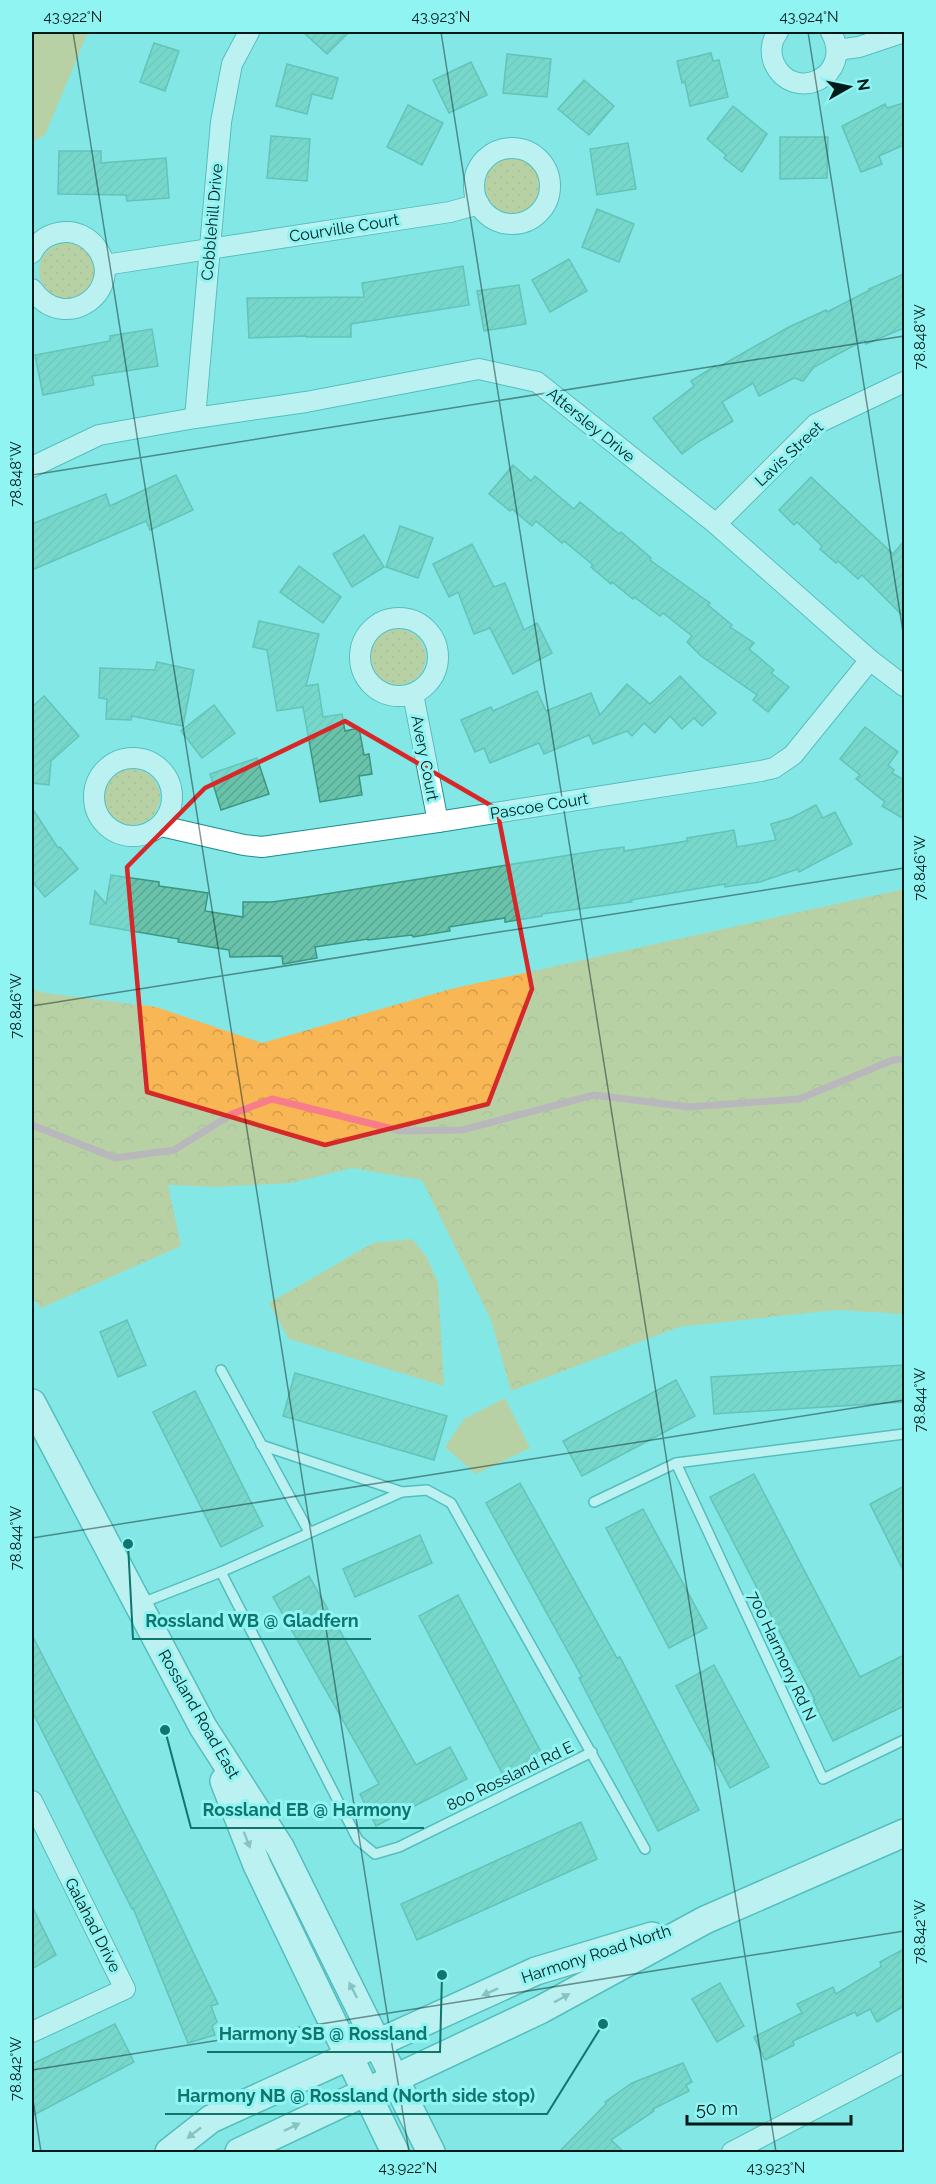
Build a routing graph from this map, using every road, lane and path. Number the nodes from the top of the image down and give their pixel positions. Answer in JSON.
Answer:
{"nodes":[{"id":1,"x":249,"y":32,"type":"edge"},
{"id":2,"x":778,"y":32,"type":"edge"},
{"id":3,"x":904,"y":32,"type":"edge"},
{"id":4,"x":834,"y":41,"type":"edge"},
{"id":5,"x":478,"y":204,"type":"dead end"},
{"id":6,"x":209,"y":249,"type":"junction"},
{"id":7,"x":32,"y":253,"type":"edge"},
{"id":8,"x":105,"y":265,"type":"junction"},
{"id":9,"x":32,"y":289,"type":"edge"},
{"id":10,"x":904,"y":382,"type":"edge"},
{"id":11,"x":195,"y":418,"type":"junction"},
{"id":12,"x":32,"y":467,"type":"edge"},
{"id":13,"x":716,"y":524,"type":"junction"},
{"id":14,"x":870,"y":660,"type":"junction"},
{"id":15,"x":904,"y":686,"type":"edge"},
{"id":16,"x":413,"y":694,"type":"junction"},
{"id":17,"x":438,"y":822,"type":"junction"},
{"id":18,"x":161,"y":825,"type":"dead end"},
{"id":19,"x":221,"y":1370,"type":"dead end"},
{"id":20,"x":32,"y":1403,"type":"edge"},
{"id":21,"x":904,"y":1434,"type":"edge"},
{"id":22,"x":261,"y":1445,"type":"junction"},
{"id":23,"x":676,"y":1463,"type":"junction"},
{"id":24,"x":402,"y":1492,"type":"junction"},
{"id":25,"x":594,"y":1502,"type":"dead end"},
{"id":26,"x":309,"y":1532,"type":"junction"},
{"id":27,"x":221,"y":1572,"type":"junction"},
{"id":28,"x":137,"y":1605,"type":"junction"},
{"id":29,"x":203,"y":1727,"type":"junction"},
{"id":30,"x":904,"y":1740,"type":"edge"},
{"id":31,"x":592,"y":1752,"type":"junction"},
{"id":32,"x":32,"y":1802,"type":"edge"},
{"id":33,"x":904,"y":1833,"type":"edge"},
{"id":34,"x":645,"y":1849,"type":"dead end"},
{"id":35,"x":705,"y":1920,"type":"junction"},
{"id":36,"x":32,"y":2032,"type":"edge"},
{"id":37,"x":378,"y":2043,"type":"junction"},
{"id":38,"x":348,"y":2057,"type":"junction"},
{"id":39,"x":904,"y":2062,"type":"edge"},
{"id":40,"x":396,"y":2079,"type":"junction"},
{"id":41,"x":365,"y":2093,"type":"junction"},
{"id":42,"x":168,"y":2152,"type":"edge"},
{"id":43,"x":239,"y":2152,"type":"edge"},
{"id":44,"x":395,"y":2152,"type":"edge"},
{"id":45,"x":432,"y":2152,"type":"edge"},
{"id":46,"x":732,"y":2152,"type":"edge"}],
"edges":[{"from":1,"to":6,"type":"street","name":"Cobblehill Drive"},
{"from":2,"to":4,"type":"street"},
{"from":3,"to":4,"type":"street"},
{"from":5,"to":6,"type":"street","name":"Courville Court"},
{"from":6,"to":8,"type":"street","name":"Courville Court"},
{"from":6,"to":11,"type":"street","name":"Cobblehill Drive"},
{"from":7,"to":8,"type":"street"},
{"from":8,"to":9,"type":"street"},
{"from":10,"to":13,"type":"street","name":"Lavis Street"},
{"from":11,"to":12,"type":"street","name":"Attersley Drive"},
{"from":11,"to":13,"type":"street","name":"Attersley Drive"},
{"from":13,"to":14,"type":"street","name":"Attersley Drive"},
{"from":14,"to":15,"type":"street","name":"Attersley Drive"},
{"from":14,"to":17,"type":"street","name":"Pascoe Court"},
{"from":16,"to":16,"type":"street","name":"Avery Court"},
{"from":16,"to":17,"type":"street","name":"Avery Court"},
{"from":17,"to":18,"type":"street","name":"Pascoe Court"},
{"from":19,"to":22,"type":"lane"},
{"from":20,"to":28,"type":"main road","name":"Rossland Road East"},
{"from":21,"to":23,"type":"lane"},
{"from":22,"to":24,"type":"lane"},
{"from":22,"to":26,"type":"lane"},
{"from":23,"to":25,"type":"lane"},
{"from":23,"to":30,"type":"lane","name":"700 Harmony Rd N"},
{"from":24,"to":26,"type":"lane","name":"800 Rossland Rd E"},
{"from":24,"to":31,"type":"lane","name":"800 Rossland Rd E"},
{"from":26,"to":27,"type":"lane","name":"800 Rossland Rd E"},
{"from":27,"to":28,"type":"lane","name":"800 Rossland Rd E"},
{"from":27,"to":31,"type":"lane","name":"800 Rossland Rd E"},
{"from":28,"to":29,"type":"main road","name":"Rossland Road East"},
{"from":37,"to":29,"type":"main road","name":"Rossland Road East","one_way":true},
{"from":29,"to":38,"type":"main road","one_way":true},
{"from":31,"to":34,"type":"lane","name":"800 Rossland Rd E"},
{"from":32,"to":36,"type":"street","name":"Galahad Drive"},
{"from":33,"to":35,"type":"main road","name":"Harmony Road North"},
{"from":35,"to":37,"type":"main road","name":"Harmony Road North","one_way":true},
{"from":40,"to":35,"type":"main road","name":"Harmony Road North","one_way":true},
{"from":37,"to":38,"type":"main road","name":"Harmony Road North"},
{"from":37,"to":40,"type":"main road","name":"Rossland Road East"},
{"from":38,"to":41,"type":"main road"},
{"from":38,"to":42,"type":"main road","name":"Harmony Road North","one_way":true},
{"from":39,"to":46,"type":"street"},
{"from":40,"to":41,"type":"main road","name":"Harmony Road North"},
{"from":40,"to":45,"type":"main road","name":"Rossland Road East"},
{"from":43,"to":41,"type":"main road","name":"Harmony Road North","one_way":true},
{"from":41,"to":44,"type":"main road"}]}
